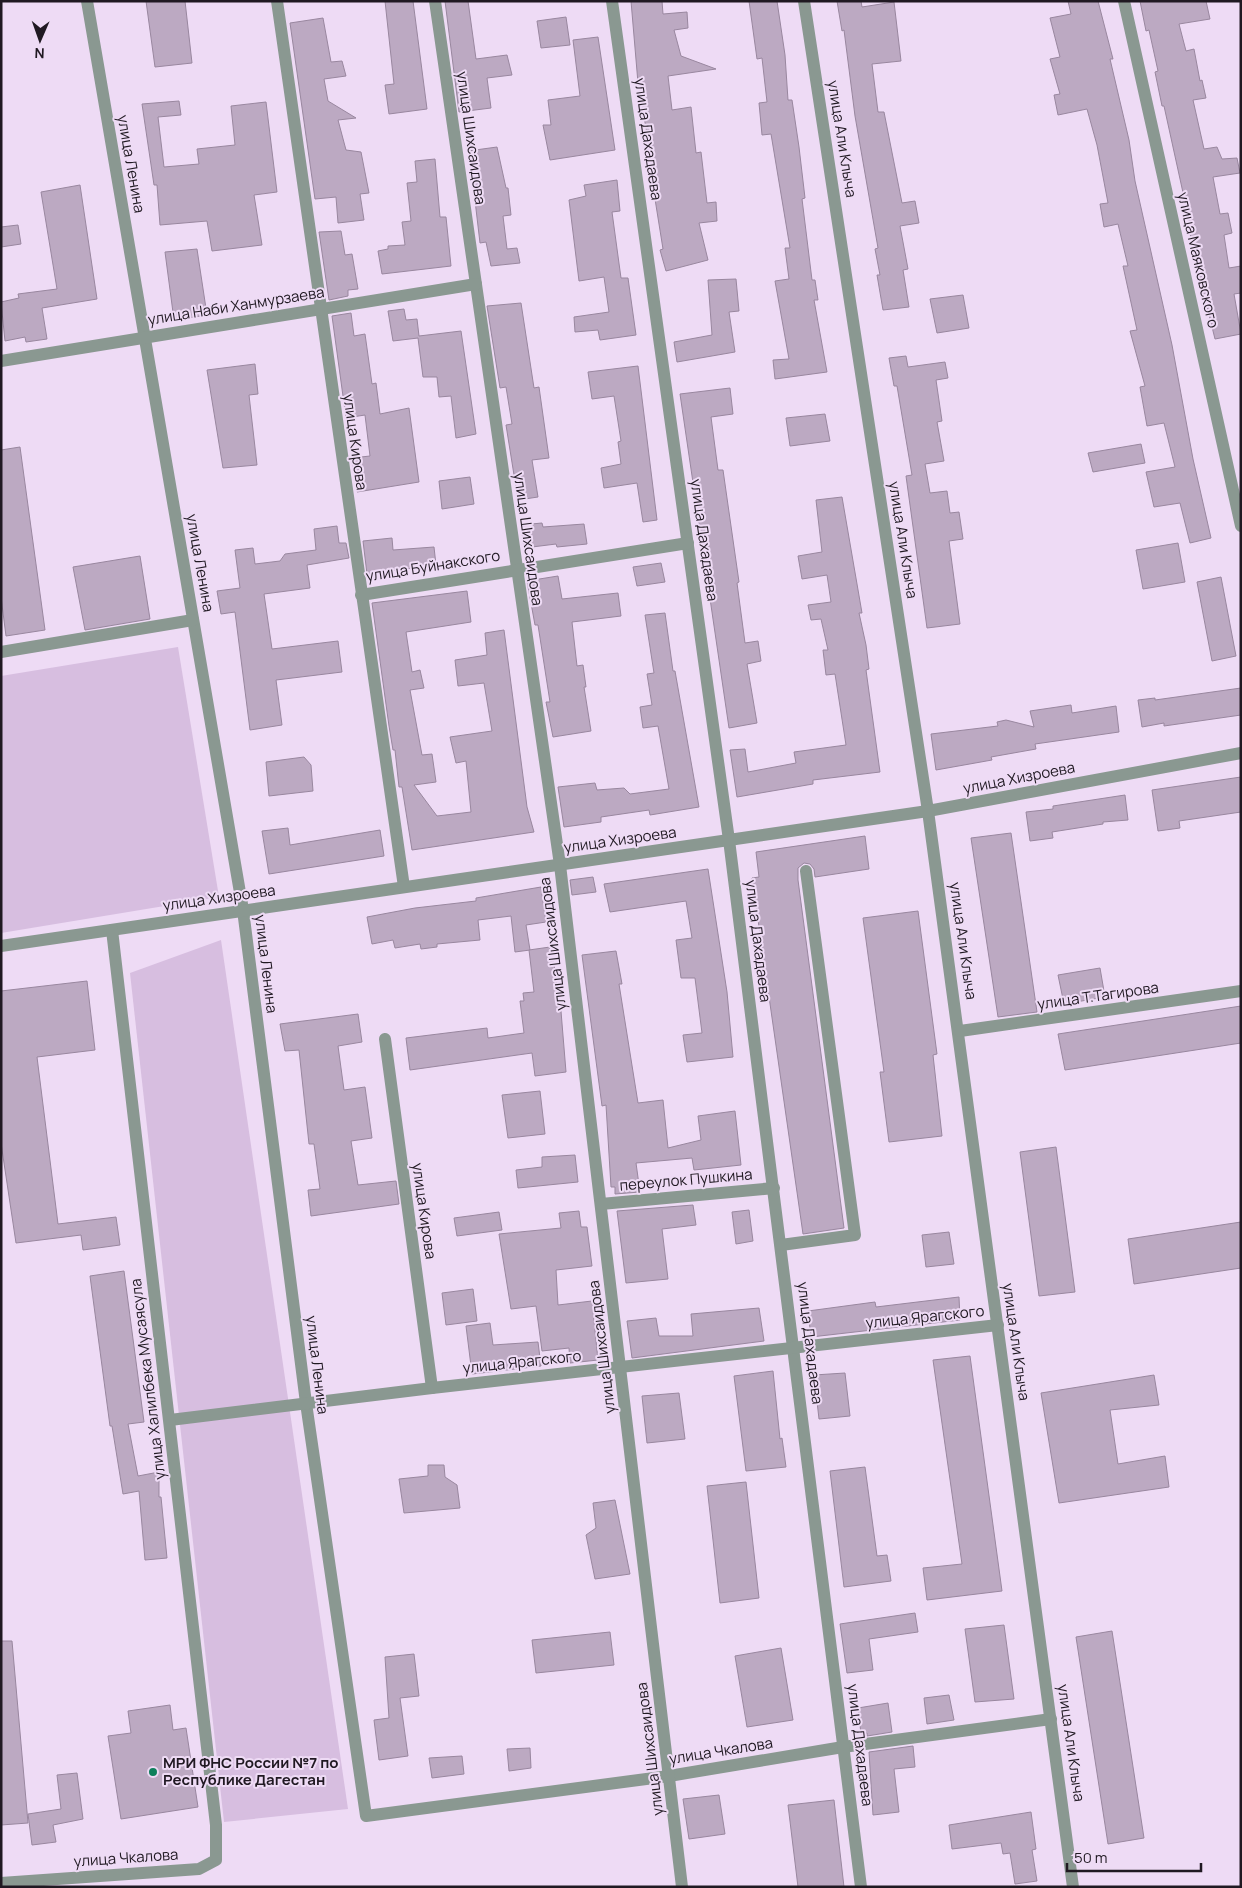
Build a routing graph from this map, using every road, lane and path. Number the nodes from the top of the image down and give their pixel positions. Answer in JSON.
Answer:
{"nodes":[{"id":1,"x":87,"y":1,"type":"edge"},
{"id":2,"x":277,"y":1,"type":"edge"},
{"id":3,"x":435,"y":1,"type":"edge"},
{"id":4,"x":612,"y":1,"type":"edge"},
{"id":5,"x":804,"y":1,"type":"edge"},
{"id":6,"x":1124,"y":1,"type":"edge"},
{"id":7,"x":476,"y":284,"type":"junction"},
{"id":8,"x":319,"y":309,"type":"junction"},
{"id":9,"x":144,"y":336,"type":"junction"},
{"id":10,"x":1,"y":361,"type":"edge"},
{"id":11,"x":1241,"y":526,"type":"edge"},
{"id":12,"x":688,"y":543,"type":"junction"},
{"id":13,"x":516,"y":569,"type":"junction"},
{"id":14,"x":361,"y":595,"type":"junction"},
{"id":15,"x":193,"y":620,"type":"junction"},
{"id":16,"x":1,"y":652,"type":"edge"},
{"id":17,"x":1241,"y":753,"type":"edge"},
{"id":18,"x":928,"y":811,"type":"junction"},
{"id":19,"x":729,"y":840,"type":"junction"},
{"id":20,"x":560,"y":865,"type":"junction"},
{"id":21,"x":806,"y":872,"type":"dead end"},
{"id":22,"x":404,"y":887,"type":"junction"},
{"id":23,"x":242,"y":910,"type":"junction"},
{"id":24,"x":112,"y":930,"type":"junction"},
{"id":25,"x":1,"y":946,"type":"edge"},
{"id":26,"x":1241,"y":991,"type":"edge"},
{"id":27,"x":960,"y":1031,"type":"junction"},
{"id":28,"x":385,"y":1039,"type":"dead end"},
{"id":29,"x":774,"y":1188,"type":"junction"},
{"id":30,"x":601,"y":1204,"type":"junction"},
{"id":31,"x":781,"y":1245,"type":"junction"},
{"id":32,"x":998,"y":1326,"type":"junction"},
{"id":33,"x":794,"y":1349,"type":"junction"},
{"id":34,"x":621,"y":1368,"type":"junction"},
{"id":35,"x":432,"y":1388,"type":"junction"},
{"id":36,"x":306,"y":1403,"type":"junction"},
{"id":37,"x":170,"y":1420,"type":"junction"},
{"id":38,"x":1052,"y":1719,"type":"junction"},
{"id":39,"x":843,"y":1747,"type":"junction"},
{"id":40,"x":669,"y":1776,"type":"junction"},
{"id":41,"x":366,"y":1816,"type":"joint"},
{"id":42,"x":216,"y":1825,"type":"joint"},
{"id":43,"x":1,"y":1883,"type":"edge"},
{"id":44,"x":682,"y":1887,"type":"edge"},
{"id":45,"x":861,"y":1887,"type":"edge"},
{"id":46,"x":1073,"y":1887,"type":"edge"}],
"edges":[{"from":1,"to":9,"type":"street","name":"улица Ленина"},
{"from":2,"to":8,"type":"street","name":"улица Кирова"},
{"from":3,"to":7,"type":"street","name":"улица Шихсаидова"},
{"from":4,"to":12,"type":"street","name":"улица Дахадаева"},
{"from":5,"to":18,"type":"street","name":"улица Али Клыча"},
{"from":6,"to":11,"type":"street","name":"улица Маяковского"},
{"from":7,"to":8,"type":"street","name":"улица Наби Ханмурзаева"},
{"from":7,"to":13,"type":"street","name":"улица Шихсаидова"},
{"from":8,"to":9,"type":"street","name":"улица Наби Ханмурзаева"},
{"from":8,"to":14,"type":"street","name":"улица Кирова"},
{"from":9,"to":10,"type":"street","name":"улица Наби Ханмурзаева"},
{"from":9,"to":15,"type":"street","name":"улица Ленина"},
{"from":12,"to":13,"type":"street","name":"улица Буйнакского"},
{"from":12,"to":19,"type":"street","name":"улица Дахадаева"},
{"from":13,"to":14,"type":"street","name":"улица Буйнакского"},
{"from":13,"to":20,"type":"street","name":"улица Шихсаидова"},
{"from":14,"to":22,"type":"street","name":"улица Кирова"},
{"from":15,"to":16,"type":"street"},
{"from":15,"to":23,"type":"street","name":"улица Ленина"},
{"from":17,"to":18,"type":"street","name":"улица Хизроева"},
{"from":18,"to":19,"type":"street","name":"улица Хизроева"},
{"from":18,"to":27,"type":"street","name":"улица Али Клыча"},
{"from":19,"to":20,"type":"street","name":"улица Хизроева"},
{"from":19,"to":29,"type":"street","name":"улица Дахадаева"},
{"from":20,"to":22,"type":"street","name":"улица Хизроева"},
{"from":20,"to":30,"type":"street","name":"улица Шихсаидова"},
{"from":21,"to":31,"type":"street"},
{"from":22,"to":23,"type":"street","name":"улица Хизроева"},
{"from":23,"to":24,"type":"street","name":"улица Хизроева"},
{"from":23,"to":36,"type":"street","name":"улица Ленина"},
{"from":24,"to":25,"type":"street","name":"улица Хизроева"},
{"from":24,"to":37,"type":"street","name":"улица Халилбека Мусаясула"},
{"from":26,"to":27,"type":"street","name":"улица Т.Тагирова"},
{"from":27,"to":32,"type":"street","name":"улица Али Клыча"},
{"from":28,"to":35,"type":"street","name":"улица Кирова"},
{"from":29,"to":30,"type":"street","name":"переулок Пушкина"},
{"from":29,"to":31,"type":"street","name":"улица Дахадаева"},
{"from":30,"to":34,"type":"street","name":"улица Шихсаидова"},
{"from":31,"to":33,"type":"street","name":"улица Дахадаева"},
{"from":32,"to":33,"type":"street","name":"улица Ярагского"},
{"from":32,"to":38,"type":"street","name":"улица Али Клыча"},
{"from":33,"to":34,"type":"street","name":"улица Ярагского"},
{"from":33,"to":39,"type":"street","name":"улица Дахадаева"},
{"from":34,"to":35,"type":"street","name":"улица Ярагского"},
{"from":34,"to":40,"type":"street","name":"улица Шихсаидова"},
{"from":35,"to":36,"type":"street","name":"улица Ярагского"},
{"from":36,"to":37,"type":"street","name":"улица Ярагского"},
{"from":36,"to":41,"type":"street","name":"улица Ленина"},
{"from":37,"to":42,"type":"street","name":"улица Халилбека Мусаясула"},
{"from":38,"to":39,"type":"street","name":"улица Чкалова"},
{"from":38,"to":46,"type":"street","name":"улица Али Клыча"},
{"from":39,"to":40,"type":"street","name":"улица Чкалова"},
{"from":39,"to":45,"type":"street","name":"улица Дахадаева"},
{"from":40,"to":41,"type":"street","name":"улица Чкалова"},
{"from":40,"to":44,"type":"street","name":"улица Шихсаидова"},
{"from":42,"to":43,"type":"street","name":"улица Чкалова"}]}
